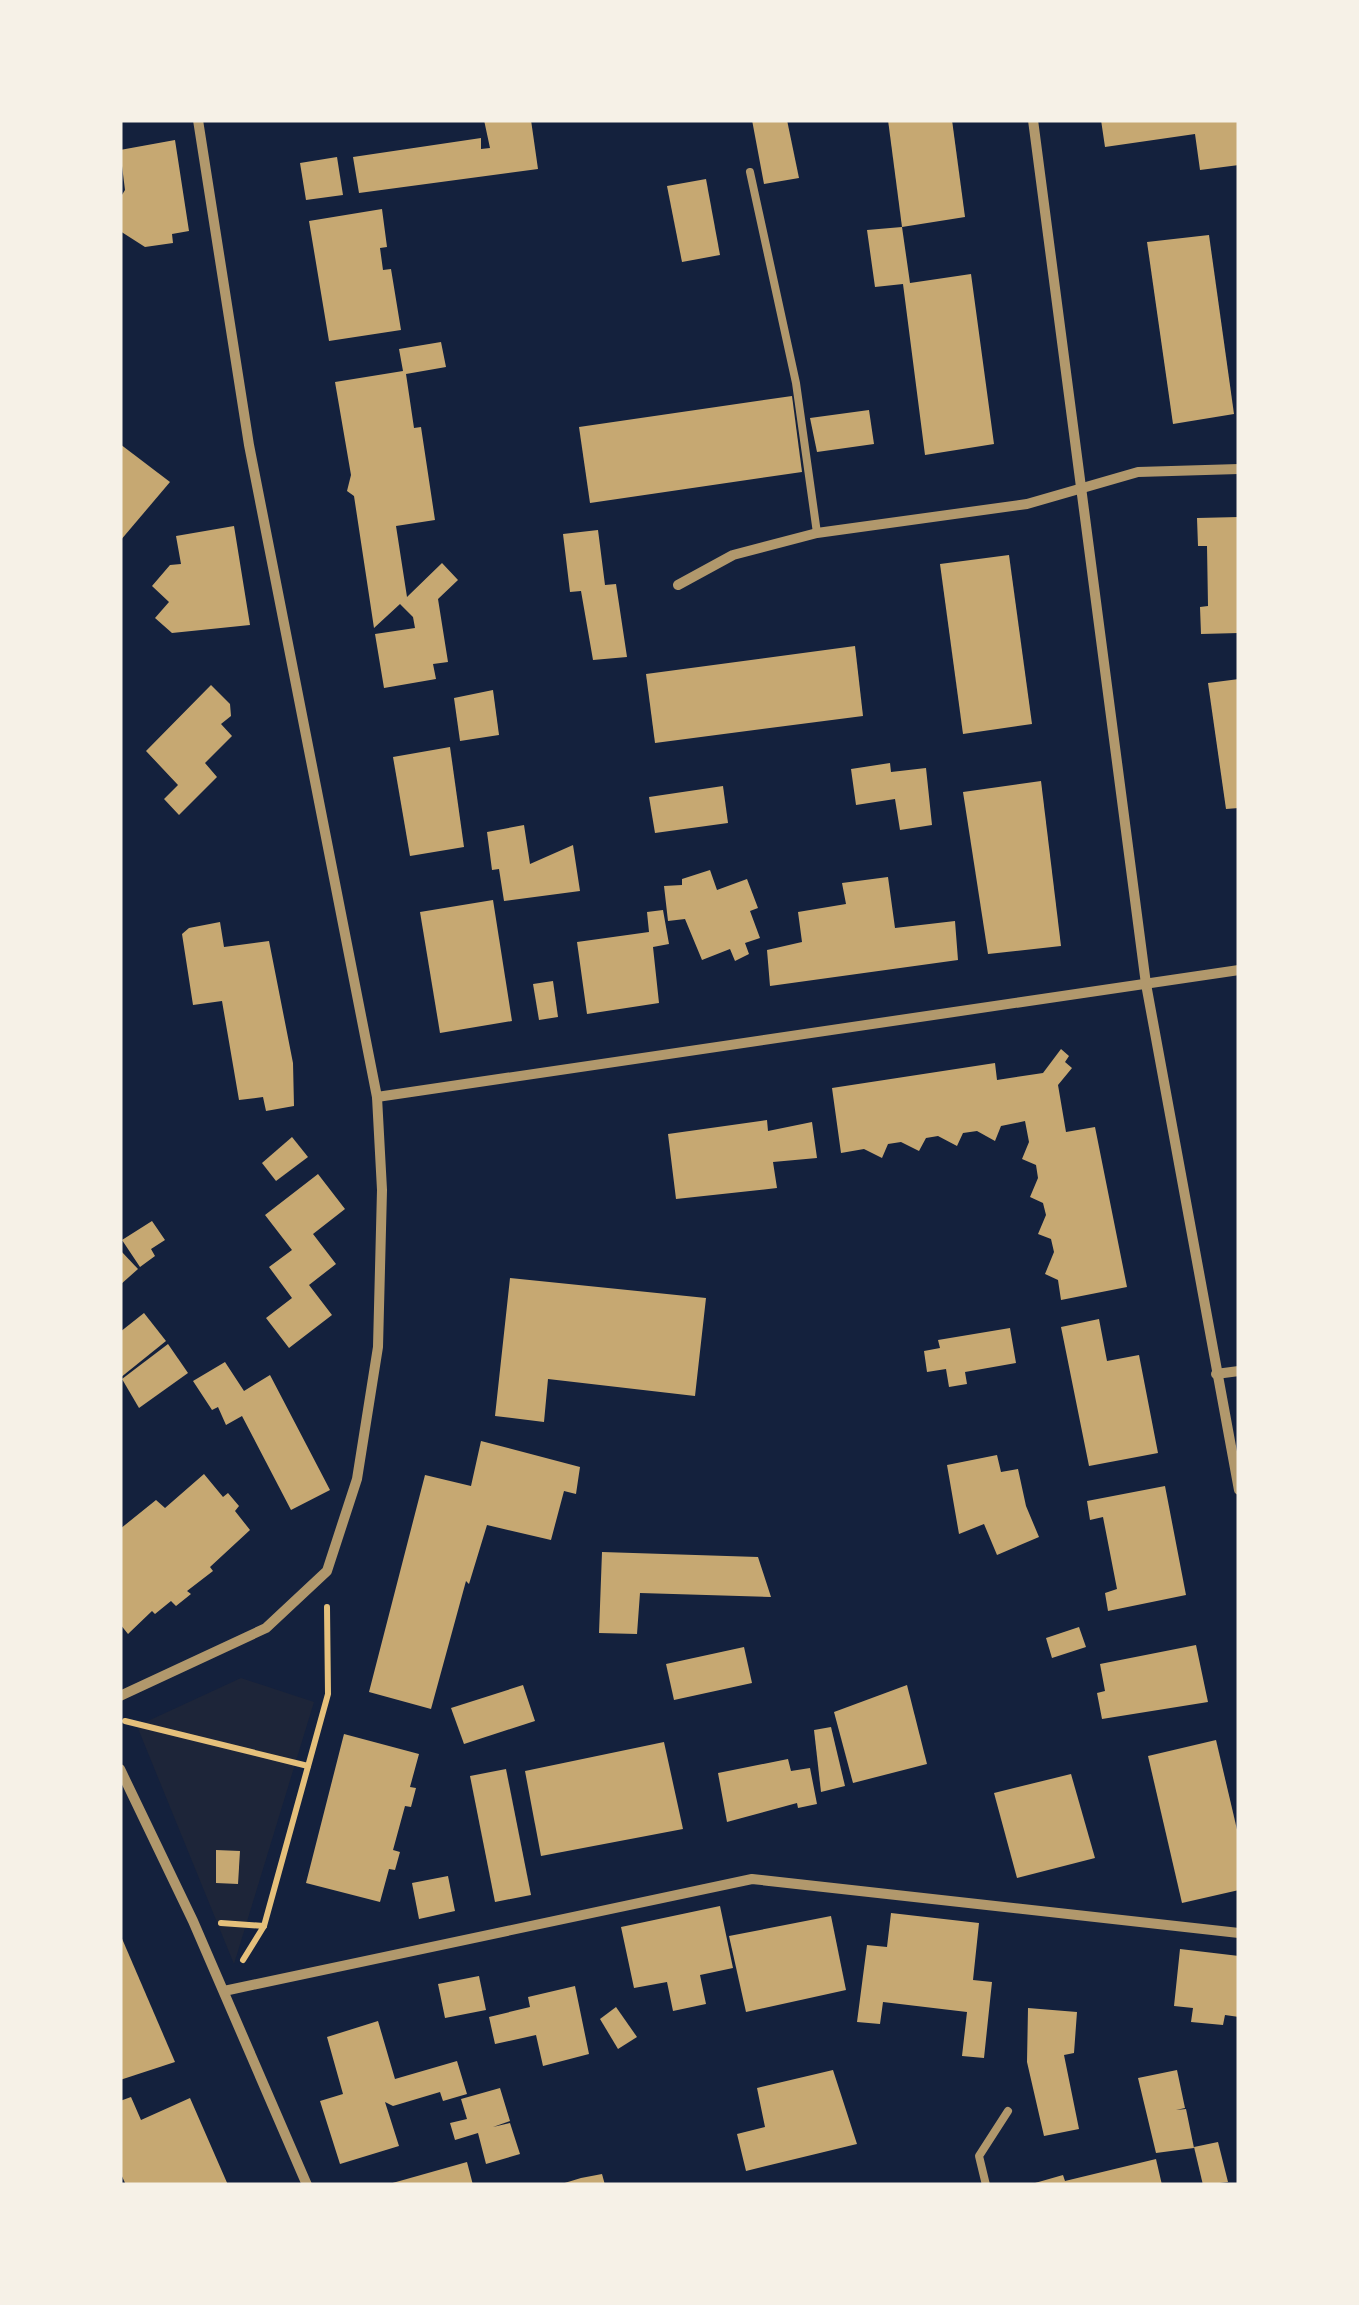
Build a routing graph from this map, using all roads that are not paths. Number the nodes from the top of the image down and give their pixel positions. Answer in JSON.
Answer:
{"nodes":[{"id":1,"x":198,"y":120,"type":"edge"},
{"id":2,"x":1033,"y":120,"type":"edge"},
{"id":3,"x":750,"y":172,"type":"dead end"},
{"id":4,"x":1239,"y":469,"type":"edge"},
{"id":5,"x":1080,"y":486,"type":"junction"},
{"id":6,"x":817,"y":533,"type":"junction"},
{"id":7,"x":678,"y":585,"type":"dead end"},
{"id":8,"x":1239,"y":970,"type":"edge"},
{"id":9,"x":1146,"y":984,"type":"junction"},
{"id":10,"x":377,"y":1097,"type":"junction"},
{"id":11,"x":1239,"y":1371,"type":"edge"},
{"id":12,"x":1216,"y":1374,"type":"junction"},
{"id":13,"x":1239,"y":1490,"type":"edge"},
{"id":14,"x":120,"y":1696,"type":"edge"},
{"id":15,"x":120,"y":1768,"type":"edge"},
{"id":16,"x":1239,"y":1933,"type":"edge"},
{"id":17,"x":224,"y":1991,"type":"junction"},
{"id":18,"x":1008,"y":2111,"type":"dead end"},
{"id":19,"x":307,"y":2185,"type":"edge"},
{"id":20,"x":986,"y":2185,"type":"edge"}],
"edges":[{"from":1,"to":10,"type":"street"},
{"from":2,"to":5,"type":"street"},
{"from":3,"to":6,"type":"lane"},
{"from":4,"to":5,"type":"street"},
{"from":5,"to":6,"type":"street"},
{"from":5,"to":9,"type":"street"},
{"from":6,"to":7,"type":"street"},
{"from":8,"to":9,"type":"street"},
{"from":9,"to":10,"type":"street"},
{"from":9,"to":12,"type":"street"},
{"from":10,"to":14,"type":"street"},
{"from":11,"to":12,"type":"street"},
{"from":12,"to":13,"type":"street"},
{"from":15,"to":17,"type":"street"},
{"from":16,"to":17,"type":"street"},
{"from":17,"to":19,"type":"street"},
{"from":18,"to":20,"type":"lane"}]}
